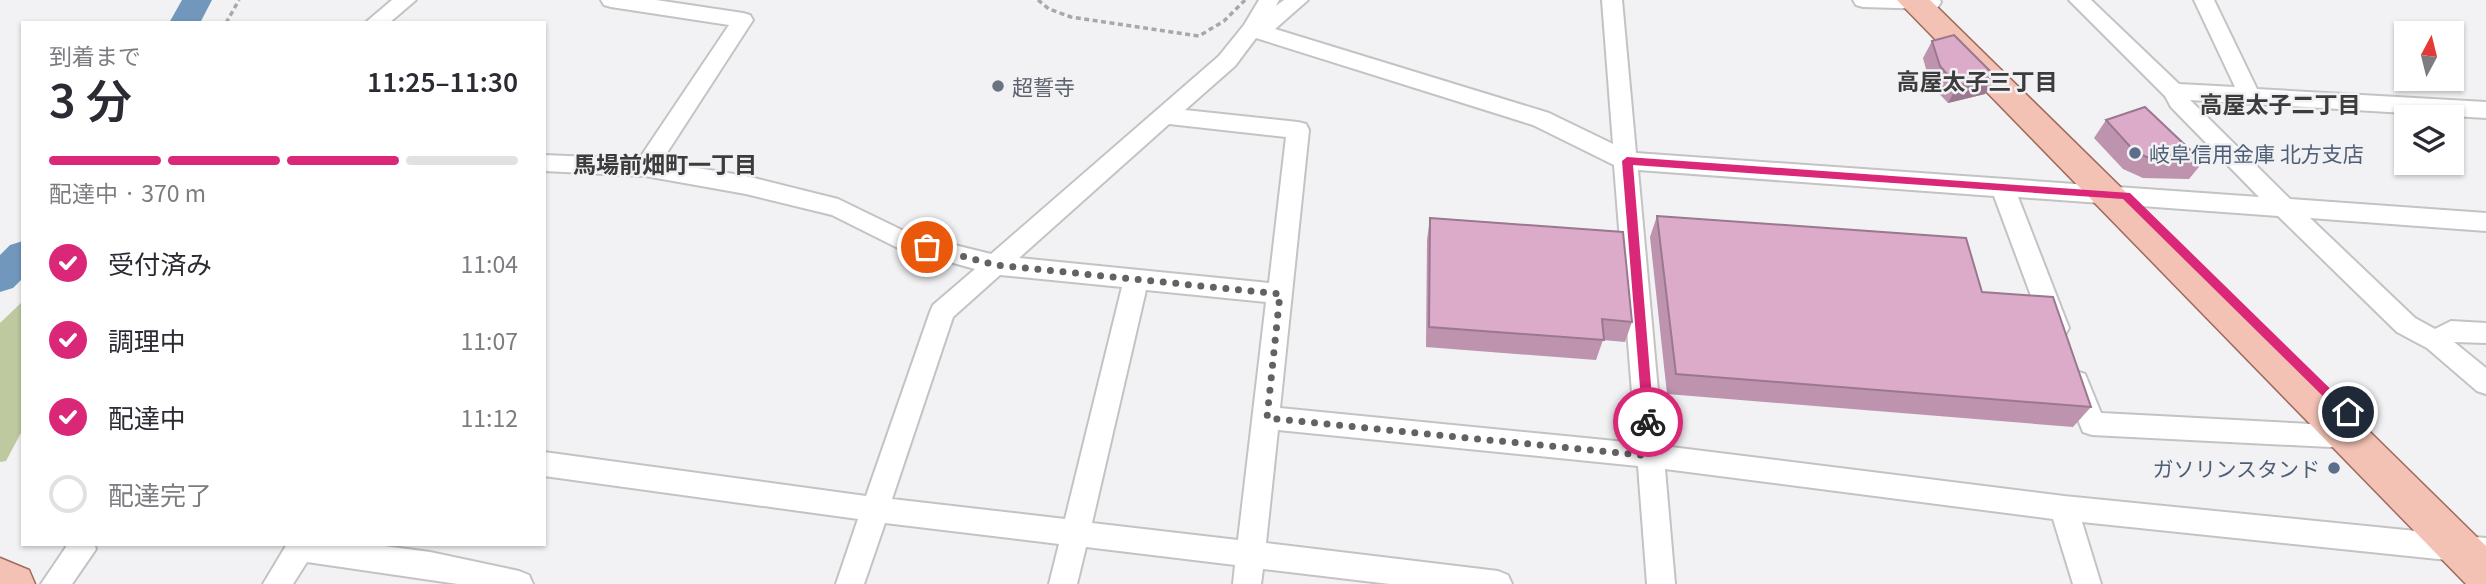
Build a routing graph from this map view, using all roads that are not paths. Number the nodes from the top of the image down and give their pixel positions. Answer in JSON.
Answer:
{"nodes":[{"id":1,"x":382,"y":0,"type":"edge"},
{"id":2,"x":406,"y":0,"type":"edge"},
{"id":3,"x":611,"y":0,"type":"edge"},
{"id":4,"x":1269,"y":0,"type":"edge"},
{"id":5,"x":1298,"y":0,"type":"edge"},
{"id":6,"x":1612,"y":0,"type":"edge"},
{"id":7,"x":1863,"y":0,"type":"edge"},
{"id":8,"x":2079,"y":0,"type":"edge"},
{"id":9,"x":2204,"y":0,"type":"edge"},
{"id":10,"x":1922,"y":1,"type":"edge"},
{"id":11,"x":373,"y":21,"type":"edge"},
{"id":12,"x":375,"y":21,"type":"edge"},
{"id":13,"x":1257,"y":31,"type":"junction"},
{"id":14,"x":2173,"y":91,"type":"junction"},
{"id":15,"x":2250,"y":96,"type":"junction"},
{"id":16,"x":2486,"y":110,"type":"edge"},
{"id":17,"x":1165,"y":116,"type":"junction"},
{"id":18,"x":1627,"y":161,"type":"junction"},
{"id":19,"x":546,"y":163,"type":"edge"},
{"id":20,"x":645,"y":168,"type":"junction"},
{"id":21,"x":2003,"y":188,"type":"junction"},
{"id":22,"x":2115,"y":195,"type":"junction"},
{"id":23,"x":2283,"y":207,"type":"junction"},
{"id":24,"x":2486,"y":222,"type":"edge"},
{"id":25,"x":996,"y":265,"type":"junction"},
{"id":26,"x":1136,"y":280,"type":"junction"},
{"id":27,"x":1280,"y":294,"type":"junction"},
{"id":28,"x":2486,"y":333,"type":"edge"},
{"id":29,"x":2436,"y":341,"type":"junction"},
{"id":30,"x":2486,"y":383,"type":"edge"},
{"id":31,"x":1267,"y":418,"type":"junction"},
{"id":32,"x":2350,"y":437,"type":"junction"},
{"id":33,"x":1650,"y":456,"type":"junction"},
{"id":34,"x":546,"y":464,"type":"edge"},
{"id":35,"x":2064,"y":508,"type":"junction"},
{"id":36,"x":874,"y":509,"type":"junction"},
{"id":37,"x":1074,"y":534,"type":"junction"},
{"id":38,"x":80,"y":546,"type":"edge"},
{"id":39,"x":301,"y":546,"type":"edge"},
{"id":40,"x":1250,"y":555,"type":"junction"},
{"id":41,"x":2480,"y":556,"type":"edge"},
{"id":42,"x":0,"y":578,"type":"edge"},
{"id":43,"x":14,"y":584,"type":"edge"},
{"id":44,"x":55,"y":584,"type":"edge"},
{"id":45,"x":276,"y":584,"type":"edge"},
{"id":46,"x":519,"y":584,"type":"edge"},
{"id":47,"x":850,"y":584,"type":"edge"},
{"id":48,"x":1063,"y":584,"type":"edge"},
{"id":49,"x":1247,"y":584,"type":"edge"},
{"id":50,"x":1498,"y":584,"type":"edge"},
{"id":51,"x":1661,"y":584,"type":"edge"},
{"id":52,"x":2087,"y":584,"type":"edge"}],
"edges":[{"from":1,"to":11,"type":"street"},
{"from":2,"to":12,"type":"street"},
{"from":3,"to":20,"type":"street"},
{"from":4,"to":13,"type":"street"},
{"from":5,"to":13,"type":"street"},
{"from":6,"to":18,"type":"street"},
{"from":7,"to":10,"type":"street"},
{"from":8,"to":14,"type":"street"},
{"from":9,"to":15,"type":"street"},
{"from":10,"to":22,"type":"main road"},
{"from":13,"to":17,"type":"street"},
{"from":13,"to":18,"type":"street"},
{"from":14,"to":15,"type":"street"},
{"from":14,"to":23,"type":"street"},
{"from":15,"to":16,"type":"street"},
{"from":17,"to":25,"type":"street"},
{"from":17,"to":27,"type":"street"},
{"from":18,"to":21,"type":"street"},
{"from":18,"to":33,"type":"street"},
{"from":19,"to":20,"type":"street"},
{"from":20,"to":25,"type":"street"},
{"from":21,"to":22,"type":"street"},
{"from":21,"to":32,"type":"street"},
{"from":22,"to":23,"type":"street"},
{"from":22,"to":32,"type":"main road"},
{"from":22,"to":41,"type":"main road"},
{"from":23,"to":24,"type":"street"},
{"from":23,"to":29,"type":"street"},
{"from":25,"to":26,"type":"street"},
{"from":25,"to":36,"type":"street"},
{"from":26,"to":27,"type":"street"},
{"from":26,"to":37,"type":"street"},
{"from":27,"to":31,"type":"street"},
{"from":28,"to":29,"type":"street"},
{"from":29,"to":30,"type":"street"},
{"from":31,"to":33,"type":"street"},
{"from":31,"to":40,"type":"street"},
{"from":32,"to":41,"type":"main road"},
{"from":33,"to":35,"type":"street"},
{"from":33,"to":51,"type":"street"},
{"from":34,"to":36,"type":"street"},
{"from":35,"to":41,"type":"street"},
{"from":35,"to":52,"type":"street"},
{"from":36,"to":37,"type":"street"},
{"from":36,"to":47,"type":"street"},
{"from":37,"to":40,"type":"street"},
{"from":37,"to":48,"type":"street"},
{"from":38,"to":44,"type":"street"},
{"from":39,"to":45,"type":"street"},
{"from":39,"to":46,"type":"street"},
{"from":40,"to":49,"type":"street"},
{"from":40,"to":50,"type":"street"},
{"from":42,"to":43,"type":"main road"}]}
